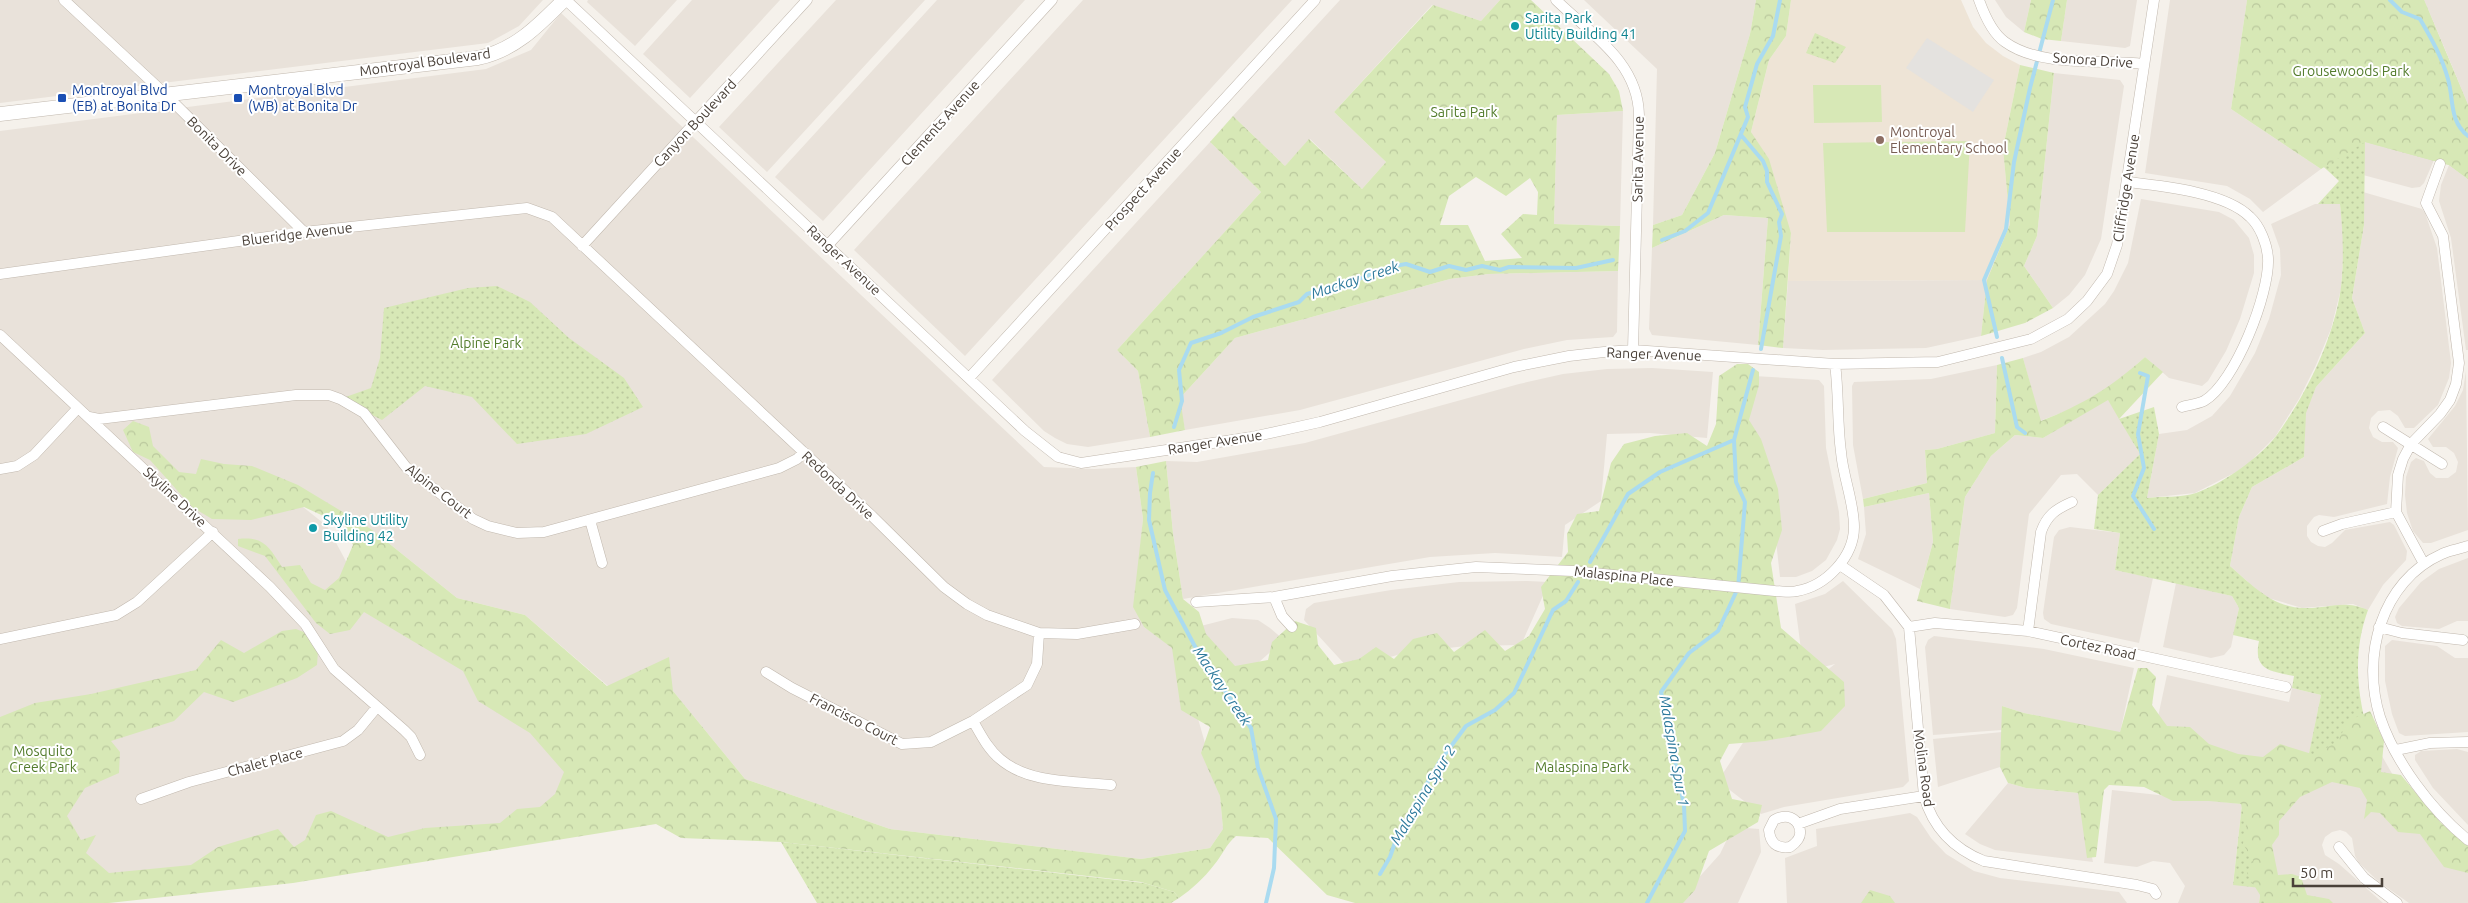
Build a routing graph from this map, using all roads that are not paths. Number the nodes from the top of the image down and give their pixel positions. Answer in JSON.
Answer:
{"nodes":[{"id":1,"x":64,"y":0,"type":"edge"},
{"id":2,"x":565,"y":0,"type":"edge"},
{"id":3,"x":807,"y":0,"type":"edge"},
{"id":4,"x":1052,"y":0,"type":"edge"},
{"id":5,"x":1315,"y":0,"type":"edge"},
{"id":6,"x":1556,"y":0,"type":"edge"},
{"id":7,"x":1979,"y":0,"type":"edge"},
{"id":8,"x":2154,"y":0,"type":"edge"},
{"id":9,"x":2144,"y":64,"type":"junction"},
{"id":10,"x":165,"y":94,"type":"junction"},
{"id":11,"x":0,"y":114,"type":"edge"},
{"id":12,"x":696,"y":122,"type":"junction"},
{"id":13,"x":2440,"y":164,"type":"dead end"},
{"id":14,"x":2127,"y":182,"type":"junction"},
{"id":15,"x":304,"y":232,"type":"junction"},
{"id":16,"x":828,"y":245,"type":"junction"},
{"id":17,"x":582,"y":246,"type":"junction"},
{"id":18,"x":0,"y":274,"type":"edge"},
{"id":19,"x":0,"y":335,"type":"edge"},
{"id":20,"x":2031,"y":339,"type":"joint"},
{"id":21,"x":1633,"y":350,"type":"junction"},
{"id":22,"x":1835,"y":364,"type":"junction"},
{"id":23,"x":970,"y":378,"type":"junction"},
{"id":24,"x":2182,"y":407,"type":"dead end"},
{"id":25,"x":77,"y":409,"type":"junction"},
{"id":26,"x":89,"y":417,"type":"junction"},
{"id":27,"x":2383,"y":427,"type":"dead end"},
{"id":28,"x":2411,"y":444,"type":"junction"},
{"id":29,"x":804,"y":452,"type":"junction"},
{"id":30,"x":2442,"y":464,"type":"dead end"},
{"id":31,"x":0,"y":469,"type":"edge"},
{"id":32,"x":2072,"y":502,"type":"dead end"},
{"id":33,"x":2396,"y":512,"type":"junction"},
{"id":34,"x":590,"y":520,"type":"junction"},
{"id":35,"x":2322,"y":531,"type":"dead end"},
{"id":36,"x":213,"y":532,"type":"junction"},
{"id":37,"x":2468,"y":546,"type":"edge"},
{"id":38,"x":602,"y":563,"type":"dead end"},
{"id":39,"x":2424,"y":564,"type":"junction"},
{"id":40,"x":1840,"y":565,"type":"junction"},
{"id":41,"x":1274,"y":597,"type":"junction"},
{"id":42,"x":1196,"y":602,"type":"dead end"},
{"id":43,"x":1135,"y":624,"type":"dead end"},
{"id":44,"x":1909,"y":626,"type":"junction"},
{"id":45,"x":1292,"y":627,"type":"dead end"},
{"id":46,"x":2379,"y":627,"type":"junction"},
{"id":47,"x":2028,"y":631,"type":"junction"},
{"id":48,"x":1039,"y":633,"type":"junction"},
{"id":49,"x":0,"y":639,"type":"edge"},
{"id":50,"x":2462,"y":640,"type":"dead end"},
{"id":51,"x":766,"y":672,"type":"dead end"},
{"id":52,"x":2286,"y":687,"type":"dead end"},
{"id":53,"x":376,"y":707,"type":"junction"},
{"id":54,"x":973,"y":721,"type":"junction"},
{"id":55,"x":2468,"y":742,"type":"edge"},
{"id":56,"x":2396,"y":750,"type":"junction"},
{"id":57,"x":420,"y":755,"type":"dead end"},
{"id":58,"x":1111,"y":784,"type":"dead end"},
{"id":59,"x":1924,"y":796,"type":"junction"},
{"id":60,"x":141,"y":799,"type":"dead end"},
{"id":61,"x":1798,"y":824,"type":"dead end"},
{"id":62,"x":2468,"y":840,"type":"edge"},
{"id":63,"x":2338,"y":847,"type":"dead end"},
{"id":64,"x":2156,"y":894,"type":"dead end"},
{"id":65,"x":2397,"y":903,"type":"edge"}],
"edges":[{"from":1,"to":10,"type":"street","name":"Bonita Drive"},
{"from":2,"to":10,"type":"street","name":"Montroyal Boulevard"},
{"from":2,"to":12,"type":"street","name":"Ranger Avenue"},
{"from":3,"to":12,"type":"street","name":"Canyon Boulevard"},
{"from":4,"to":16,"type":"street","name":"Clements Avenue"},
{"from":5,"to":23,"type":"street","name":"Prospect Avenue"},
{"from":6,"to":21,"type":"street","name":"Sarita Avenue"},
{"from":7,"to":9,"type":"street","name":"Sonora Drive"},
{"from":8,"to":9,"type":"street","name":"Cliffridge Avenue"},
{"from":9,"to":14,"type":"street","name":"Cliffridge Avenue"},
{"from":10,"to":11,"type":"street","name":"Montroyal Boulevard"},
{"from":10,"to":15,"type":"street","name":"Bonita Drive"},
{"from":12,"to":16,"type":"street","name":"Ranger Avenue"},
{"from":12,"to":17,"type":"street","name":"Canyon Boulevard"},
{"from":13,"to":28,"type":"street"},
{"from":14,"to":20,"type":"street","name":"Cliffridge Avenue"},
{"from":14,"to":24,"type":"street"},
{"from":15,"to":17,"type":"street","name":"Blueridge Avenue"},
{"from":15,"to":18,"type":"street","name":"Blueridge Avenue"},
{"from":16,"to":23,"type":"street","name":"Ranger Avenue"},
{"from":17,"to":29,"type":"street","name":"Redonda Drive"},
{"from":19,"to":25,"type":"street","name":"Skyline Drive"},
{"from":20,"to":22,"type":"street","name":"Ranger Avenue"},
{"from":21,"to":22,"type":"street","name":"Ranger Avenue"},
{"from":21,"to":23,"type":"street","name":"Ranger Avenue"},
{"from":22,"to":40,"type":"street","name":"Malaspina Place"},
{"from":25,"to":26,"type":"street","name":"Skyline Drive"},
{"from":25,"to":31,"type":"street"},
{"from":26,"to":34,"type":"street","name":"Alpine Court"},
{"from":26,"to":36,"type":"street","name":"Skyline Drive"},
{"from":27,"to":28,"type":"street"},
{"from":28,"to":30,"type":"street"},
{"from":28,"to":33,"type":"street"},
{"from":29,"to":34,"type":"street","name":"Alpine Court"},
{"from":29,"to":48,"type":"street","name":"Redonda Drive"},
{"from":32,"to":47,"type":"street"},
{"from":33,"to":35,"type":"street"},
{"from":33,"to":39,"type":"street"},
{"from":34,"to":38,"type":"street"},
{"from":36,"to":49,"type":"street","name":"Skyline Drive"},
{"from":36,"to":53,"type":"street"},
{"from":37,"to":39,"type":"street"},
{"from":39,"to":46,"type":"street"},
{"from":40,"to":41,"type":"street","name":"Malaspina Place"},
{"from":40,"to":44,"type":"street"},
{"from":41,"to":42,"type":"street","name":"Malaspina Place"},
{"from":41,"to":45,"type":"street"},
{"from":43,"to":48,"type":"street","name":"Redonda Drive"},
{"from":44,"to":47,"type":"street","name":"Cortez Road"},
{"from":44,"to":59,"type":"street","name":"Molina Road"},
{"from":46,"to":50,"type":"street"},
{"from":46,"to":56,"type":"street"},
{"from":47,"to":52,"type":"street","name":"Cortez Road"},
{"from":48,"to":54,"type":"street","name":"Francisco Court"},
{"from":51,"to":54,"type":"street","name":"Francisco Court"},
{"from":53,"to":57,"type":"street"},
{"from":53,"to":60,"type":"street","name":"Chalet Place"},
{"from":54,"to":58,"type":"street"},
{"from":55,"to":56,"type":"street"},
{"from":56,"to":62,"type":"street"},
{"from":59,"to":61,"type":"street"},
{"from":59,"to":64,"type":"street","name":"Molina Road"},
{"from":63,"to":65,"type":"street"}]}
